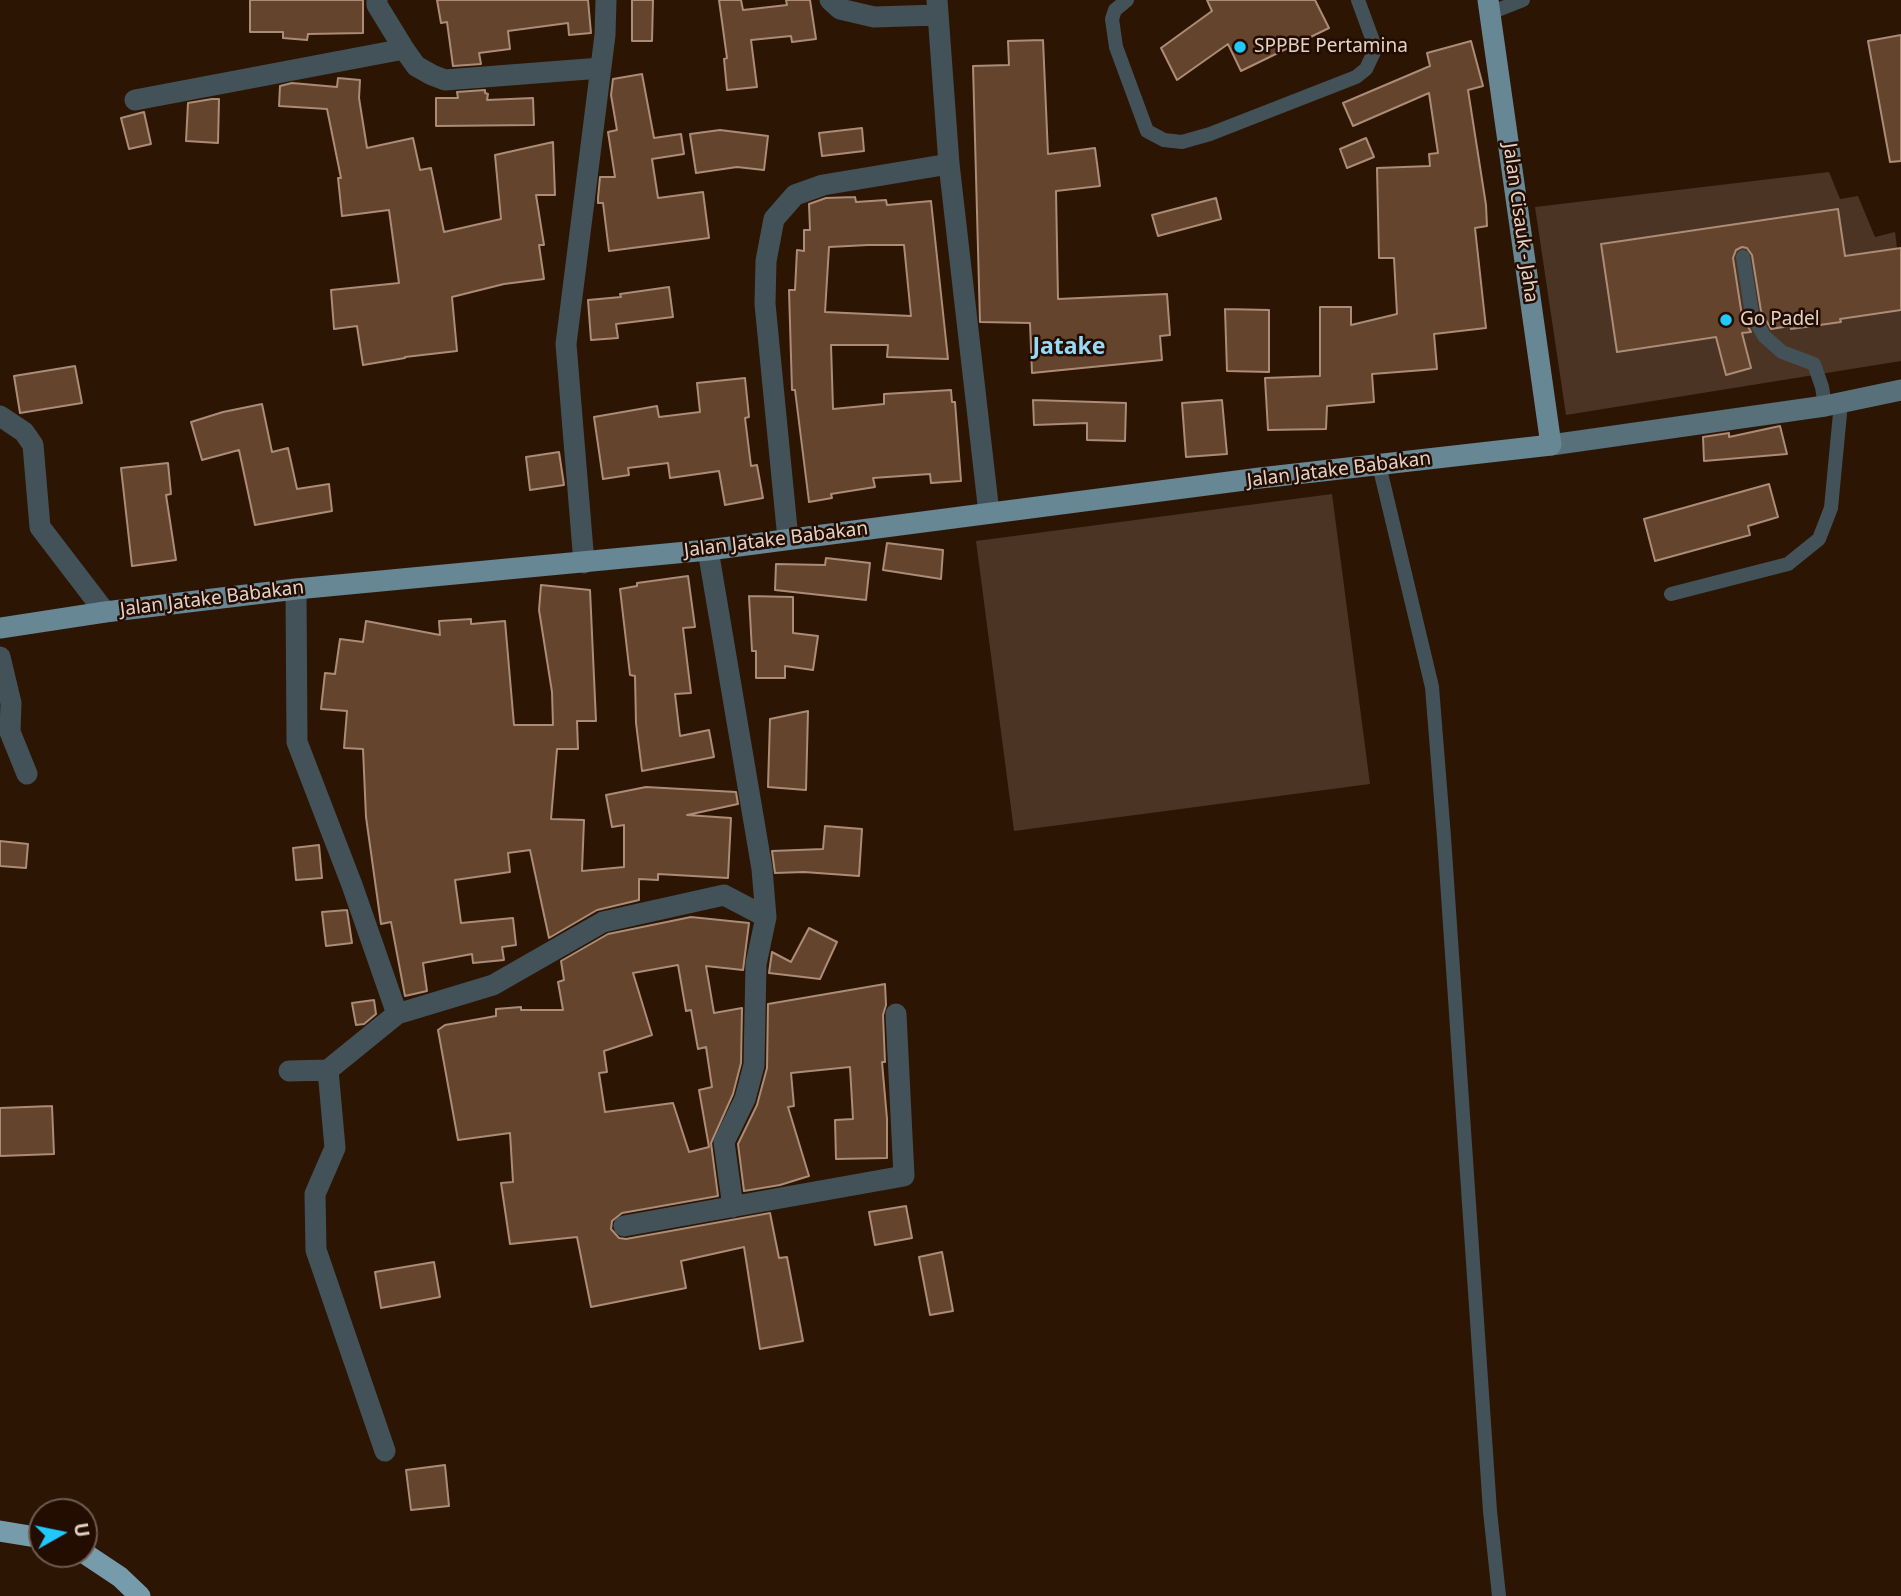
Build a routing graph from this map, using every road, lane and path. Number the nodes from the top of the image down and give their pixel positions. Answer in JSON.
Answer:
{"nodes":[{"id":1,"x":377,"y":0,"type":"edge"},
{"id":2,"x":606,"y":0,"type":"edge"},
{"id":3,"x":831,"y":0,"type":"edge"},
{"id":4,"x":1128,"y":0,"type":"edge"},
{"id":5,"x":1358,"y":0,"type":"edge"},
{"id":6,"x":1522,"y":0,"type":"edge"},
{"id":7,"x":1489,"y":6,"type":"edge"},
{"id":8,"x":937,"y":7,"type":"edge"},
{"id":9,"x":404,"y":49,"type":"junction"},
{"id":10,"x":600,"y":68,"type":"junction"},
{"id":11,"x":135,"y":100,"type":"dead end"},
{"id":12,"x":949,"y":164,"type":"junction"},
{"id":13,"x":1743,"y":257,"type":"dead end"},
{"id":14,"x":1901,"y":390,"type":"edge"},
{"id":15,"x":1833,"y":404,"type":"junction"},
{"id":16,"x":0,"y":416,"type":"edge"},
{"id":17,"x":1551,"y":445,"type":"junction"},
{"id":18,"x":1379,"y":465,"type":"junction"},
{"id":19,"x":989,"y":513,"type":"junction"},
{"id":20,"x":788,"y":539,"type":"junction"},
{"id":21,"x":708,"y":550,"type":"junction"},
{"id":22,"x":583,"y":563,"type":"junction"},
{"id":23,"x":296,"y":589,"type":"junction"},
{"id":24,"x":1671,"y":594,"type":"dead end"},
{"id":25,"x":105,"y":612,"type":"junction"},
{"id":26,"x":0,"y":628,"type":"edge"},
{"id":27,"x":0,"y":657,"type":"edge"},
{"id":28,"x":27,"y":774,"type":"dead end"},
{"id":29,"x":766,"y":917,"type":"junction"},
{"id":30,"x":397,"y":1014,"type":"junction"},
{"id":31,"x":896,"y":1014,"type":"dead end"},
{"id":32,"x":328,"y":1070,"type":"junction"},
{"id":33,"x":289,"y":1071,"type":"dead end"},
{"id":34,"x":733,"y":1207,"type":"junction"},
{"id":35,"x":624,"y":1226,"type":"dead end"},
{"id":36,"x":385,"y":1451,"type":"dead end"},
{"id":37,"x":0,"y":1531,"type":"edge"},
{"id":38,"x":28,"y":1536,"type":"edge"},
{"id":39,"x":98,"y":1562,"type":"edge"},
{"id":40,"x":140,"y":1596,"type":"edge"},
{"id":41,"x":1499,"y":1596,"type":"edge"}],
"edges":[{"from":1,"to":9,"type":"street"},
{"from":2,"to":10,"type":"street"},
{"from":3,"to":8,"type":"street"},
{"from":4,"to":5,"type":"lane"},
{"from":6,"to":7,"type":"lane"},
{"from":7,"to":17,"type":"main road","name":"Jalan Cisauk - Jaha"},
{"from":8,"to":12,"type":"street"},
{"from":9,"to":10,"type":"street"},
{"from":9,"to":11,"type":"street"},
{"from":10,"to":22,"type":"street"},
{"from":12,"to":19,"type":"street"},
{"from":12,"to":20,"type":"street"},
{"from":13,"to":15,"type":"lane"},
{"from":14,"to":15,"type":"main road"},
{"from":15,"to":17,"type":"main road"},
{"from":15,"to":24,"type":"lane"},
{"from":16,"to":25,"type":"street"},
{"from":17,"to":18,"type":"main road","name":"Jalan Jatake Babakan"},
{"from":18,"to":19,"type":"main road","name":"Jalan Jatake Babakan"},
{"from":18,"to":41,"type":"lane"},
{"from":19,"to":20,"type":"main road","name":"Jalan Jatake Babakan"},
{"from":20,"to":21,"type":"main road","name":"Jalan Jatake Babakan"},
{"from":21,"to":22,"type":"main road","name":"Jalan Jatake Babakan"},
{"from":21,"to":29,"type":"street"},
{"from":22,"to":23,"type":"main road","name":"Jalan Jatake Babakan"},
{"from":23,"to":25,"type":"main road","name":"Jalan Jatake Babakan"},
{"from":23,"to":30,"type":"street"},
{"from":25,"to":26,"type":"main road","name":"Jalan Jatake Babakan"},
{"from":27,"to":28,"type":"street"},
{"from":29,"to":30,"type":"street"},
{"from":29,"to":34,"type":"street"},
{"from":30,"to":32,"type":"street"},
{"from":31,"to":34,"type":"street"},
{"from":32,"to":33,"type":"street"},
{"from":32,"to":36,"type":"street"},
{"from":34,"to":35,"type":"street"},
{"from":37,"to":38,"type":"highway"},
{"from":39,"to":40,"type":"highway"}]}
